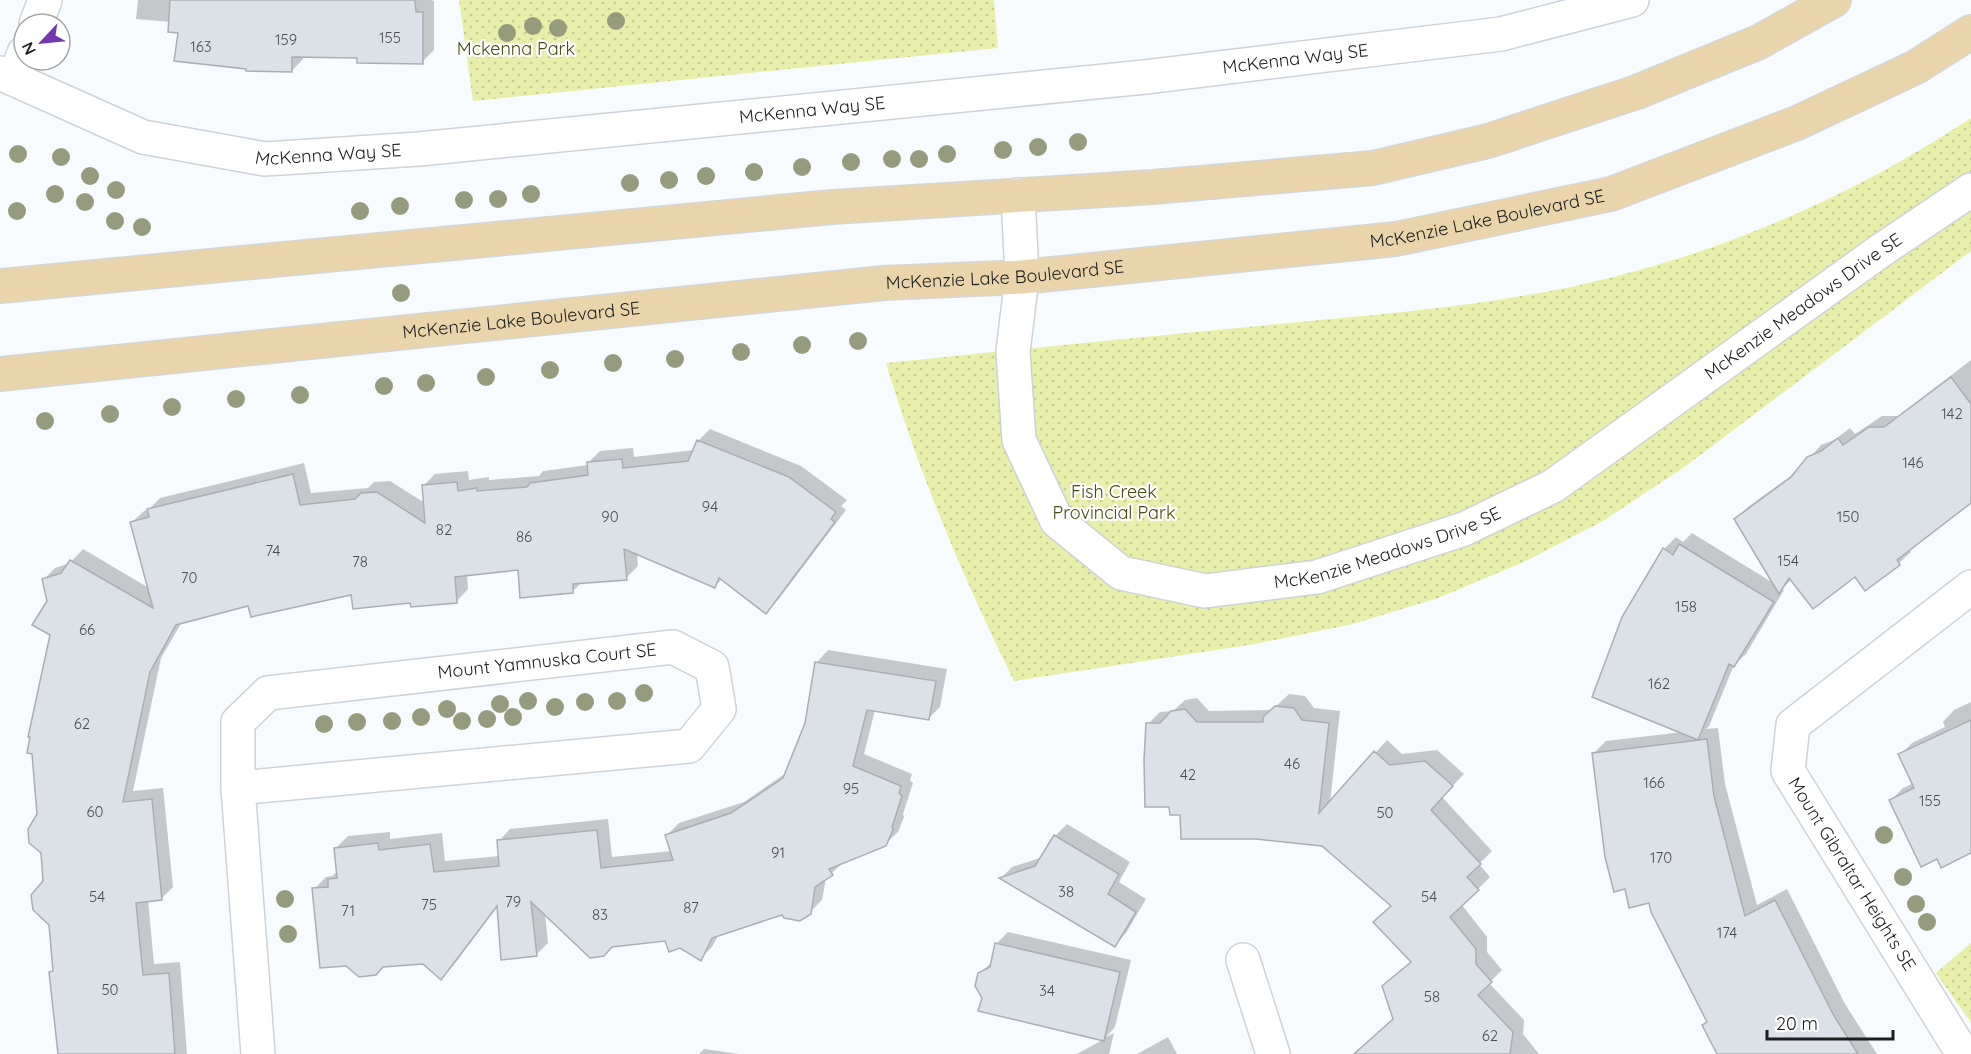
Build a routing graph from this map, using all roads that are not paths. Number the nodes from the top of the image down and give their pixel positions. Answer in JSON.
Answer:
{"nodes":[{"id":1,"x":1632,"y":0,"type":"edge"},
{"id":2,"x":1834,"y":0,"type":"edge"},
{"id":3,"x":1971,"y":32,"type":"edge"},
{"id":4,"x":21,"y":72,"type":"edge"},
{"id":5,"x":1971,"y":190,"type":"edge"},
{"id":6,"x":1018,"y":195,"type":"junction"},
{"id":7,"x":1022,"y":277,"type":"junction"},
{"id":8,"x":0,"y":286,"type":"edge"},
{"id":9,"x":0,"y":374,"type":"edge"},
{"id":10,"x":1971,"y":587,"type":"edge"},
{"id":11,"x":238,"y":788,"type":"junction"},
{"id":12,"x":1243,"y":960,"type":"dead end"},
{"id":13,"x":258,"y":1054,"type":"edge"},
{"id":14,"x":1273,"y":1054,"type":"edge"},
{"id":15,"x":1963,"y":1054,"type":"edge"}],
"edges":[{"from":1,"to":4,"type":"street","name":"McKenna Way SE"},
{"from":2,"to":6,"type":"main road"},
{"from":3,"to":7,"type":"main road","name":"McKenzie Lake Boulevard SE"},
{"from":5,"to":7,"type":"street","name":"McKenzie Meadows Drive SE"},
{"from":6,"to":7,"type":"street","name":"McKenzie Meadows Drive SE"},
{"from":6,"to":8,"type":"main road"},
{"from":7,"to":9,"type":"main road","name":"McKenzie Lake Boulevard SE"},
{"from":10,"to":15,"type":"street","name":"Mount Gibraltar Heights SE"},
{"from":11,"to":11,"type":"street","name":"Mount Yamnuska Court SE"},
{"from":11,"to":13,"type":"street","name":"Mount Yamnuska Court SE"},
{"from":12,"to":14,"type":"street"}]}
